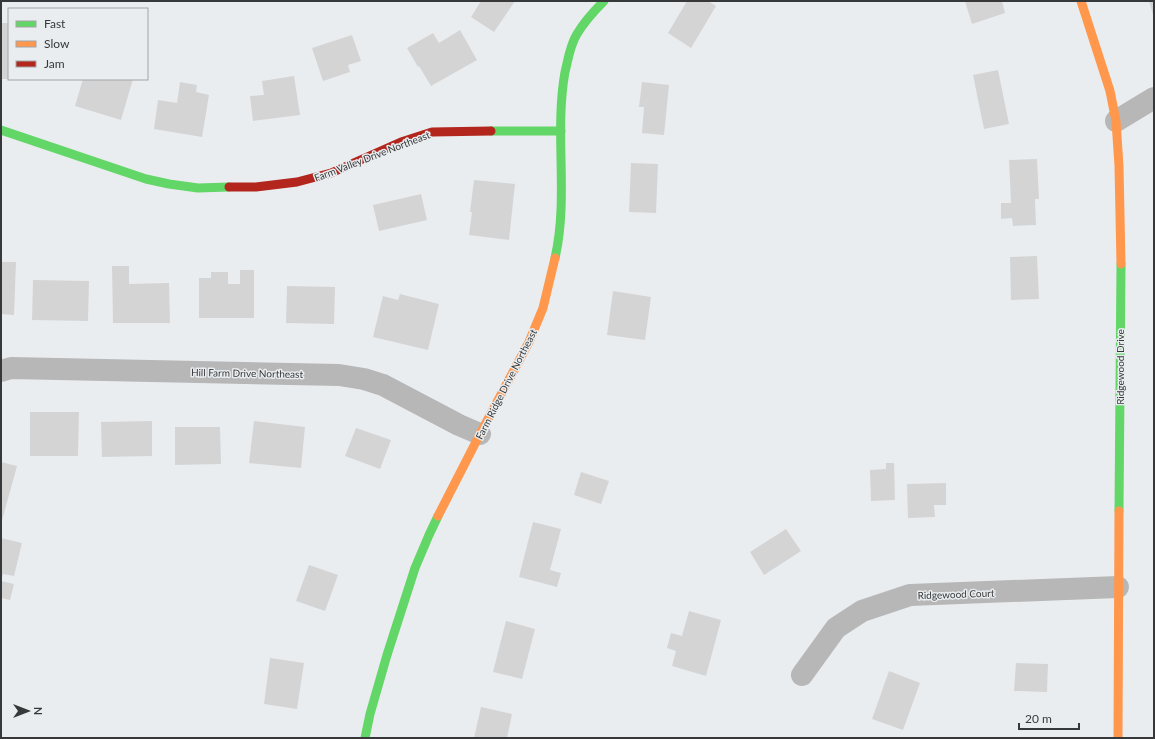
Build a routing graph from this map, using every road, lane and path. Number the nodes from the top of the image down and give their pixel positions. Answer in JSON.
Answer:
{"nodes":[{"id":1,"x":604,"y":1,"type":"edge"},
{"id":2,"x":1081,"y":1,"type":"edge"},
{"id":3,"x":1154,"y":98,"type":"edge"},
{"id":4,"x":1116,"y":121,"type":"junction"},
{"id":5,"x":1,"y":130,"type":"edge"},
{"id":6,"x":561,"y":131,"type":"junction"},
{"id":7,"x":1,"y":371,"type":"edge"},
{"id":8,"x":480,"y":434,"type":"junction"},
{"id":9,"x":1118,"y":587,"type":"junction"},
{"id":10,"x":802,"y":675,"type":"dead end"},
{"id":11,"x":365,"y":738,"type":"edge"},
{"id":12,"x":1118,"y":738,"type":"edge"}],
"edges":[{"from":1,"to":6,"type":"street","name":"Farm Ridge Drive Northeast"},
{"from":2,"to":4,"type":"street","name":"Ridgewood Drive"},
{"from":3,"to":4,"type":"street"},
{"from":4,"to":9,"type":"street","name":"Ridgewood Drive"},
{"from":5,"to":6,"type":"street","name":"Farm Valley Drive Northeast"},
{"from":6,"to":8,"type":"street","name":"Farm Ridge Drive Northeast"},
{"from":7,"to":8,"type":"street","name":"Hill Farm Drive Northeast"},
{"from":8,"to":11,"type":"street","name":"Farm Ridge Drive Northeast"},
{"from":9,"to":10,"type":"street","name":"Ridgewood Court"},
{"from":9,"to":12,"type":"street","name":"Ridgewood Drive"}]}
